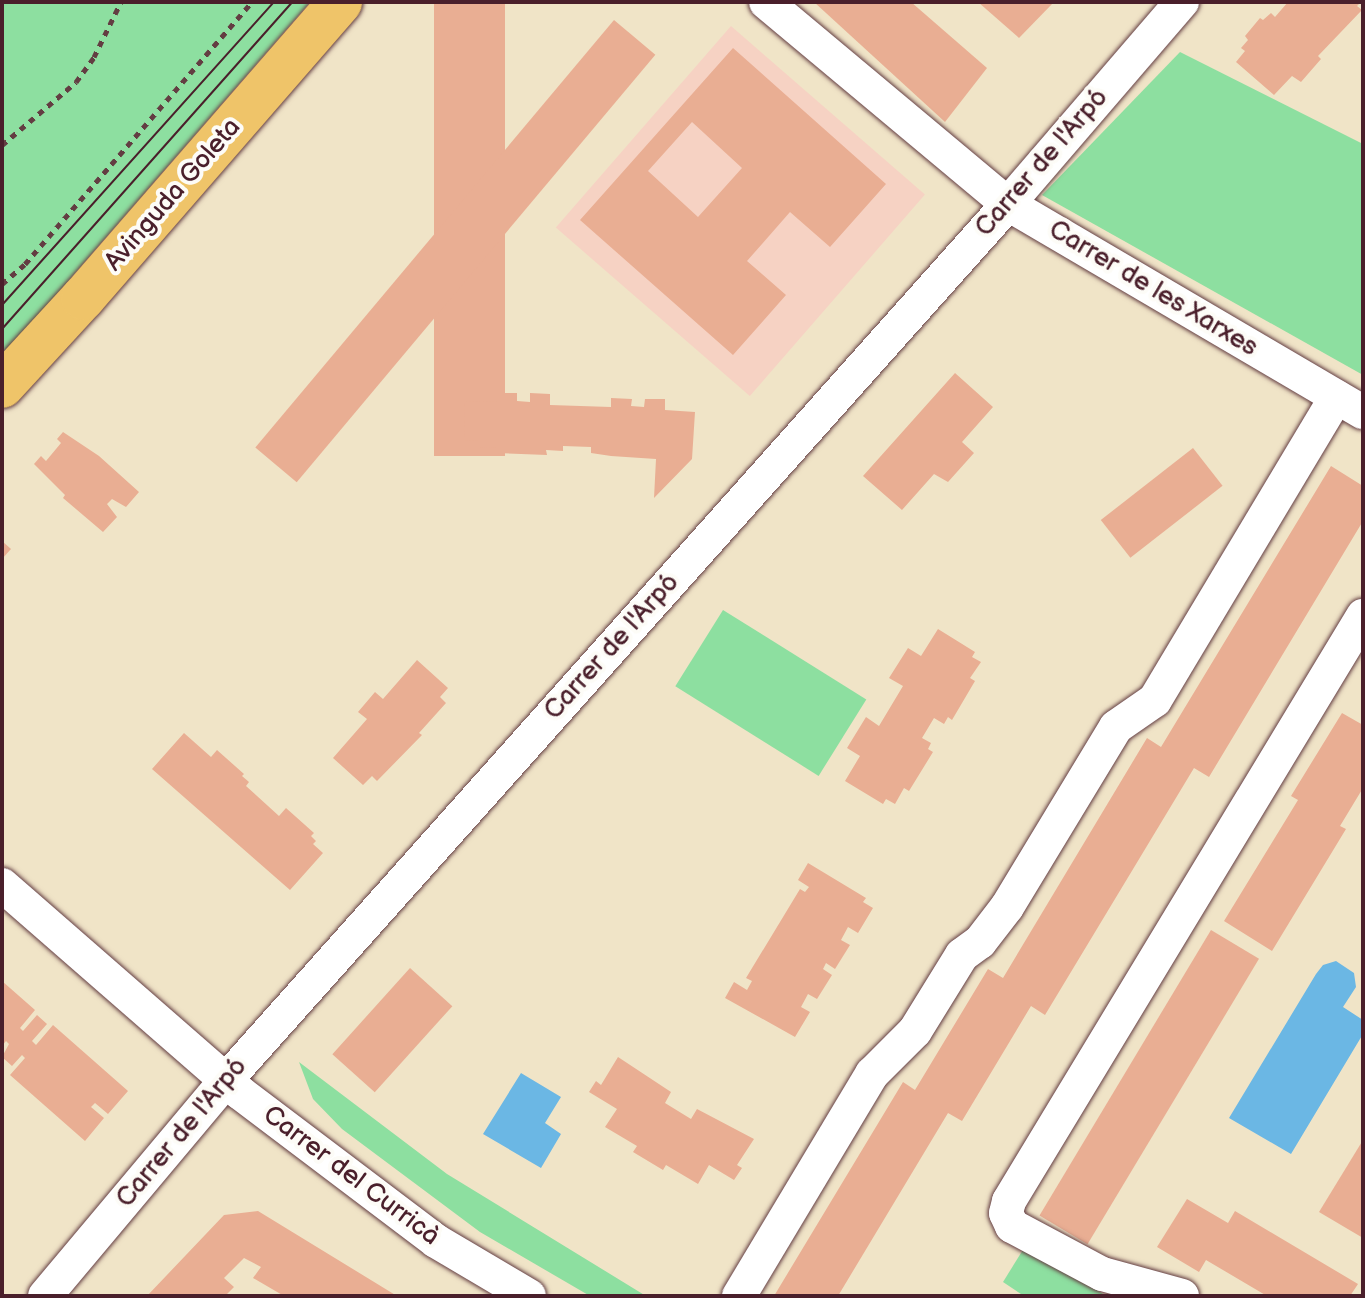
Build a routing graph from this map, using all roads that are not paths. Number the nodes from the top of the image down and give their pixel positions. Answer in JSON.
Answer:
{"nodes":[{"id":1,"x":340,"y":2,"type":"edge"},
{"id":2,"x":766,"y":2,"type":"edge"},
{"id":3,"x":1182,"y":2,"type":"edge"},
{"id":4,"x":1008,"y":204,"type":"junction"},
{"id":5,"x":2,"y":386,"type":"edge"},
{"id":6,"x":1350,"y":405,"type":"edge"},
{"id":7,"x":1363,"y":616,"type":"edge"},
{"id":8,"x":2,"y":885,"type":"edge"},
{"id":9,"x":226,"y":1080,"type":"junction"},
{"id":10,"x":45,"y":1296,"type":"edge"},
{"id":11,"x":529,"y":1296,"type":"edge"},
{"id":12,"x":739,"y":1296,"type":"edge"},
{"id":13,"x":1182,"y":1296,"type":"edge"}],
"edges":[{"from":1,"to":5,"type":"main road","name":"Avinguda Goleta"},
{"from":2,"to":4,"type":"street","name":"Carrer de les Xarxes"},
{"from":3,"to":4,"type":"street","name":"Carrer de l'Arpó"},
{"from":4,"to":6,"type":"street","name":"Carrer de les Xarxes"},
{"from":4,"to":9,"type":"street","name":"Carrer de l'Arpó"},
{"from":6,"to":12,"type":"street"},
{"from":7,"to":13,"type":"street"},
{"from":8,"to":9,"type":"street","name":"Carrer del Curricà"},
{"from":9,"to":10,"type":"street","name":"Carrer de l'Arpó"},
{"from":9,"to":11,"type":"street","name":"Carrer del Curricà"}]}
